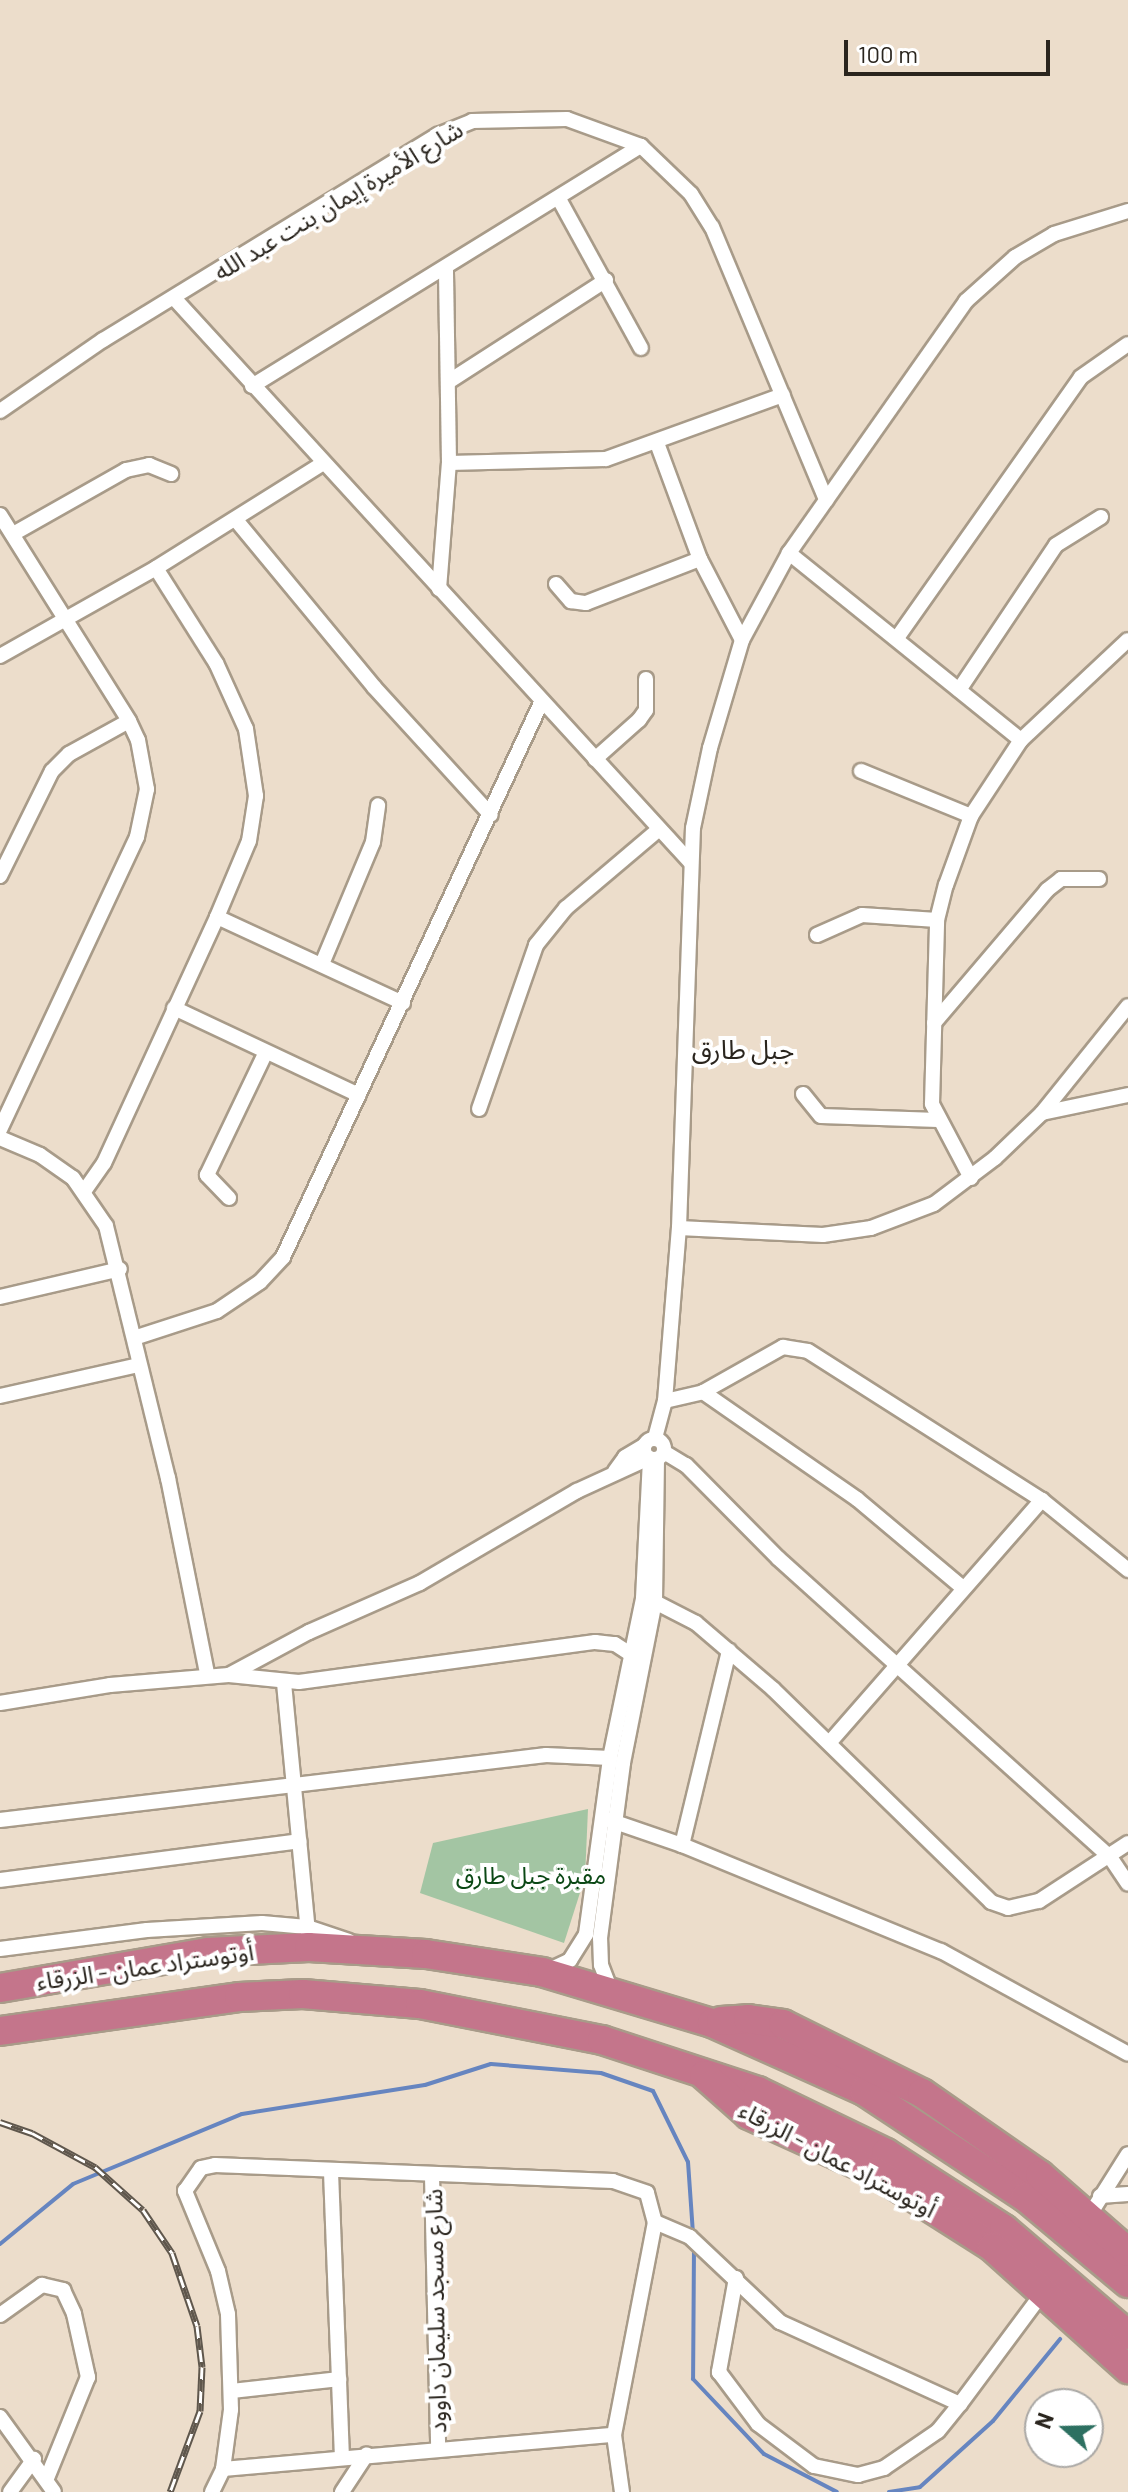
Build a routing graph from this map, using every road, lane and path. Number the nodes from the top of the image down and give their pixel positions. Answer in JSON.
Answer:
{"nodes":[{"id":1,"x":641,"y":146,"type":"junction"},
{"id":2,"x":559,"y":199,"type":"junction"},
{"id":3,"x":1128,"y":211,"type":"edge"},
{"id":4,"x":446,"y":270,"type":"junction"},
{"id":5,"x":606,"y":280,"type":"junction"},
{"id":6,"x":174,"y":298,"type":"junction"},
{"id":7,"x":1128,"y":344,"type":"edge"},
{"id":8,"x":641,"y":348,"type":"dead end"},
{"id":9,"x":448,"y":382,"type":"junction"},
{"id":10,"x":252,"y":386,"type":"junction"},
{"id":11,"x":783,"y":395,"type":"junction"},
{"id":12,"x":0,"y":411,"type":"edge"},
{"id":13,"x":657,"y":443,"type":"junction"},
{"id":14,"x":449,"y":463,"type":"junction"},
{"id":15,"x":322,"y":464,"type":"junction"},
{"id":16,"x":171,"y":474,"type":"dead end"},
{"id":17,"x":826,"y":500,"type":"junction"},
{"id":18,"x":0,"y":515,"type":"edge"},
{"id":19,"x":1101,"y":517,"type":"dead end"},
{"id":20,"x":236,"y":520,"type":"junction"},
{"id":21,"x":13,"y":534,"type":"junction"},
{"id":22,"x":789,"y":553,"type":"junction"},
{"id":23,"x":700,"y":559,"type":"junction"},
{"id":24,"x":156,"y":568,"type":"junction"},
{"id":25,"x":556,"y":584,"type":"dead end"},
{"id":26,"x":439,"y":589,"type":"junction"},
{"id":27,"x":67,"y":618,"type":"junction"},
{"id":28,"x":897,"y":638,"type":"junction"},
{"id":29,"x":742,"y":640,"type":"junction"},
{"id":30,"x":1128,"y":640,"type":"edge"},
{"id":31,"x":0,"y":656,"type":"edge"},
{"id":32,"x":646,"y":679,"type":"dead end"},
{"id":33,"x":959,"y":690,"type":"junction"},
{"id":34,"x":541,"y":703,"type":"junction"},
{"id":35,"x":129,"y":721,"type":"junction"},
{"id":36,"x":1021,"y":740,"type":"junction"},
{"id":37,"x":595,"y":759,"type":"junction"},
{"id":38,"x":861,"y":771,"type":"dead end"},
{"id":39,"x":378,"y":805,"type":"dead end"},
{"id":40,"x":491,"y":815,"type":"junction"},
{"id":41,"x":971,"y":816,"type":"junction"},
{"id":42,"x":659,"y":829,"type":"junction"},
{"id":43,"x":691,"y":863,"type":"junction"},
{"id":44,"x":0,"y":876,"type":"edge"},
{"id":45,"x":1099,"y":879,"type":"dead end"},
{"id":46,"x":217,"y":917,"type":"junction"},
{"id":47,"x":937,"y":920,"type":"junction"},
{"id":48,"x":817,"y":935,"type":"dead end"},
{"id":49,"x":322,"y":964,"type":"junction"},
{"id":50,"x":403,"y":1003,"type":"junction"},
{"id":51,"x":1128,"y":1006,"type":"edge"},
{"id":52,"x":174,"y":1008,"type":"junction"},
{"id":53,"x":934,"y":1023,"type":"junction"},
{"id":54,"x":266,"y":1052,"type":"junction"},
{"id":55,"x":803,"y":1094,"type":"dead end"},
{"id":56,"x":359,"y":1095,"type":"junction"},
{"id":57,"x":1128,"y":1095,"type":"edge"},
{"id":58,"x":479,"y":1109,"type":"dead end"},
{"id":59,"x":1042,"y":1113,"type":"junction"},
{"id":60,"x":938,"y":1120,"type":"junction"},
{"id":61,"x":0,"y":1129,"type":"edge"},
{"id":62,"x":0,"y":1138,"type":"edge"},
{"id":63,"x":971,"y":1178,"type":"junction"},
{"id":64,"x":85,"y":1190,"type":"junction"},
{"id":65,"x":229,"y":1198,"type":"dead end"},
{"id":66,"x":679,"y":1228,"type":"junction"},
{"id":67,"x":120,"y":1269,"type":"junction"},
{"id":68,"x":0,"y":1297,"type":"edge"},
{"id":69,"x":134,"y":1338,"type":"junction"},
{"id":70,"x":139,"y":1365,"type":"junction"},
{"id":71,"x":703,"y":1392,"type":"junction"},
{"id":72,"x":0,"y":1396,"type":"edge"},
{"id":73,"x":665,"y":1401,"type":"junction"},
{"id":74,"x":653,"y":1452,"type":"junction"},
{"id":75,"x":1042,"y":1500,"type":"junction"},
{"id":76,"x":1128,"y":1570,"type":"edge"},
{"id":77,"x":962,"y":1587,"type":"junction"},
{"id":78,"x":655,"y":1602,"type":"junction"},
{"id":79,"x":729,"y":1651,"type":"junction"},
{"id":80,"x":632,"y":1655,"type":"junction"},
{"id":81,"x":897,"y":1665,"type":"junction"},
{"id":82,"x":207,"y":1674,"type":"junction"},
{"id":83,"x":229,"y":1675,"type":"junction"},
{"id":84,"x":284,"y":1683,"type":"junction"},
{"id":85,"x":0,"y":1703,"type":"edge"},
{"id":86,"x":830,"y":1742,"type":"junction"},
{"id":87,"x":610,"y":1758,"type":"junction"},
{"id":88,"x":295,"y":1782,"type":"junction"},
{"id":89,"x":603,"y":1818,"type":"junction"},
{"id":90,"x":0,"y":1820,"type":"edge"},
{"id":91,"x":618,"y":1823,"type":"junction"},
{"id":92,"x":299,"y":1841,"type":"junction"},
{"id":93,"x":1128,"y":1843,"type":"edge"},
{"id":94,"x":682,"y":1845,"type":"junction"},
{"id":95,"x":1110,"y":1857,"type":"junction"},
{"id":96,"x":0,"y":1880,"type":"edge"},
{"id":97,"x":1128,"y":1884,"type":"edge"},
{"id":98,"x":308,"y":1937,"type":"junction"},
{"id":99,"x":0,"y":1949,"type":"edge"},
{"id":100,"x":542,"y":1972,"type":"junction"},
{"id":101,"x":0,"y":1988,"type":"edge"},
{"id":102,"x":611,"y":1991,"type":"junction"},
{"id":103,"x":0,"y":2031,"type":"edge"},
{"id":104,"x":1128,"y":2054,"type":"edge"},
{"id":105,"x":915,"y":2105,"type":"junction"},
{"id":106,"x":1128,"y":2154,"type":"edge"},
{"id":107,"x":880,"y":2162,"type":"junction"},
{"id":108,"x":331,"y":2172,"type":"junction"},
{"id":109,"x":432,"y":2176,"type":"junction"},
{"id":110,"x":1128,"y":2194,"type":"edge"},
{"id":111,"x":1094,"y":2206,"type":"junction"},
{"id":112,"x":655,"y":2222,"type":"junction"},
{"id":113,"x":1128,"y":2252,"type":"edge"},
{"id":114,"x":736,"y":2278,"type":"junction"},
{"id":115,"x":1128,"y":2283,"type":"edge"},
{"id":116,"x":1044,"y":2291,"type":"junction"},
{"id":117,"x":0,"y":2315,"type":"edge"},
{"id":118,"x":1128,"y":2335,"type":"edge"},
{"id":119,"x":1128,"y":2369,"type":"edge"},
{"id":120,"x":339,"y":2379,"type":"junction"},
{"id":121,"x":232,"y":2391,"type":"junction"},
{"id":122,"x":960,"y":2404,"type":"junction"},
{"id":123,"x":0,"y":2417,"type":"edge"},
{"id":124,"x":614,"y":2435,"type":"junction"},
{"id":125,"x":438,"y":2447,"type":"junction"},
{"id":126,"x":367,"y":2454,"type":"junction"},
{"id":127,"x":342,"y":2457,"type":"junction"},
{"id":128,"x":34,"y":2459,"type":"junction"},
{"id":129,"x":223,"y":2469,"type":"junction"},
{"id":130,"x":50,"y":2485,"type":"edge"},
{"id":131,"x":10,"y":2492,"type":"edge"},
{"id":132,"x":212,"y":2492,"type":"edge"},
{"id":133,"x":342,"y":2492,"type":"edge"},
{"id":134,"x":622,"y":2492,"type":"edge"}],
"edges":[{"from":1,"to":2,"type":"street"},
{"from":1,"to":6,"type":"street","name":"شارع الأميرة إيمان بنت عبد الله"},
{"from":1,"to":11,"type":"street","name":"شارع الأميرة إيمان بنت عبد الله"},
{"from":2,"to":4,"type":"street"},
{"from":2,"to":5,"type":"street"},
{"from":3,"to":17,"type":"street"},
{"from":4,"to":9,"type":"street"},
{"from":4,"to":10,"type":"street"},
{"from":5,"to":8,"type":"street"},
{"from":5,"to":9,"type":"street"},
{"from":6,"to":10,"type":"street"},
{"from":6,"to":12,"type":"street","name":"شارع الأميرة إيمان بنت عبد الله"},
{"from":7,"to":28,"type":"street"},
{"from":9,"to":14,"type":"street"},
{"from":10,"to":15,"type":"street"},
{"from":11,"to":13,"type":"street"},
{"from":11,"to":17,"type":"street","name":"شارع الأميرة إيمان بنت عبد الله"},
{"from":13,"to":14,"type":"street"},
{"from":13,"to":23,"type":"street"},
{"from":14,"to":26,"type":"street"},
{"from":15,"to":20,"type":"street"},
{"from":15,"to":26,"type":"street"},
{"from":16,"to":21,"type":"street"},
{"from":17,"to":22,"type":"street"},
{"from":18,"to":21,"type":"street"},
{"from":19,"to":33,"type":"street"},
{"from":20,"to":24,"type":"street"},
{"from":20,"to":40,"type":"street"},
{"from":21,"to":27,"type":"street"},
{"from":22,"to":28,"type":"street"},
{"from":22,"to":29,"type":"street"},
{"from":23,"to":25,"type":"street"},
{"from":23,"to":29,"type":"street"},
{"from":24,"to":27,"type":"street"},
{"from":24,"to":46,"type":"street"},
{"from":26,"to":34,"type":"street"},
{"from":27,"to":31,"type":"street"},
{"from":27,"to":35,"type":"street"},
{"from":28,"to":33,"type":"street"},
{"from":29,"to":43,"type":"street"},
{"from":30,"to":36,"type":"street"},
{"from":32,"to":37,"type":"street"},
{"from":33,"to":36,"type":"street"},
{"from":34,"to":37,"type":"street"},
{"from":34,"to":40,"type":"street"},
{"from":35,"to":44,"type":"street"},
{"from":35,"to":61,"type":"street"},
{"from":36,"to":41,"type":"street"},
{"from":37,"to":42,"type":"street"},
{"from":38,"to":41,"type":"street"},
{"from":39,"to":49,"type":"street"},
{"from":40,"to":50,"type":"street"},
{"from":41,"to":47,"type":"street"},
{"from":42,"to":43,"type":"street"},
{"from":42,"to":58,"type":"street"},
{"from":43,"to":66,"type":"street"},
{"from":45,"to":53,"type":"street"},
{"from":46,"to":49,"type":"street"},
{"from":46,"to":52,"type":"street"},
{"from":47,"to":48,"type":"street"},
{"from":47,"to":53,"type":"street"},
{"from":49,"to":50,"type":"street"},
{"from":50,"to":56,"type":"street"},
{"from":51,"to":59,"type":"street"},
{"from":52,"to":54,"type":"street"},
{"from":52,"to":64,"type":"street"},
{"from":53,"to":60,"type":"street"},
{"from":54,"to":56,"type":"street"},
{"from":54,"to":65,"type":"street"},
{"from":55,"to":60,"type":"street"},
{"from":56,"to":69,"type":"street"},
{"from":57,"to":59,"type":"street"},
{"from":59,"to":63,"type":"street"},
{"from":60,"to":63,"type":"street"},
{"from":62,"to":64,"type":"street"},
{"from":63,"to":66,"type":"street"},
{"from":64,"to":67,"type":"street"},
{"from":66,"to":73,"type":"street"},
{"from":67,"to":68,"type":"street"},
{"from":67,"to":69,"type":"street"},
{"from":69,"to":70,"type":"street"},
{"from":70,"to":72,"type":"street"},
{"from":70,"to":82,"type":"street"},
{"from":71,"to":73,"type":"street"},
{"from":71,"to":75,"type":"street"},
{"from":71,"to":77,"type":"street"},
{"from":73,"to":74,"type":"street"},
{"from":74,"to":78,"type":"street"},
{"from":74,"to":80,"type":"street"},
{"from":74,"to":81,"type":"street"},
{"from":74,"to":83,"type":"street"},
{"from":75,"to":76,"type":"street"},
{"from":75,"to":77,"type":"street"},
{"from":77,"to":81,"type":"street"},
{"from":78,"to":79,"type":"street"},
{"from":78,"to":91,"type":"street"},
{"from":79,"to":86,"type":"street"},
{"from":79,"to":94,"type":"street"},
{"from":80,"to":84,"type":"street"},
{"from":80,"to":87,"type":"street"},
{"from":81,"to":86,"type":"street"},
{"from":81,"to":95,"type":"street"},
{"from":82,"to":83,"type":"street"},
{"from":82,"to":85,"type":"street"},
{"from":83,"to":84,"type":"street"},
{"from":84,"to":88,"type":"street"},
{"from":86,"to":95,"type":"street"},
{"from":87,"to":88,"type":"street"},
{"from":87,"to":89,"type":"street"},
{"from":88,"to":90,"type":"street"},
{"from":88,"to":92,"type":"street"},
{"from":89,"to":91,"type":"street"},
{"from":89,"to":100,"type":"street"},
{"from":91,"to":94,"type":"street"},
{"from":91,"to":102,"type":"street"},
{"from":92,"to":96,"type":"street"},
{"from":92,"to":98,"type":"street"},
{"from":93,"to":95,"type":"street"},
{"from":94,"to":104,"type":"street"},
{"from":95,"to":97,"type":"street"},
{"from":98,"to":99,"type":"street"},
{"from":98,"to":100,"type":"highway","name":"أوتوستراد عمان - الزرقاء"},
{"from":98,"to":101,"type":"highway","name":"أوتوستراد عمان - الزرقاء"},
{"from":100,"to":102,"type":"highway","name":"أوتوستراد عمان - الزرقاء"},
{"from":102,"to":105,"type":"highway","name":"أوتوستراد عمان - الزرقاء"},
{"from":103,"to":107,"type":"highway","name":"أوتوستراد عمان - الزرقاء"},
{"from":105,"to":111,"type":"highway","name":"أوتوستراد عمان - الزرقاء"},
{"from":105,"to":115,"type":"highway","name":"أوتوستراد عمان - الزرقاء"},
{"from":106,"to":111,"type":"street"},
{"from":107,"to":116,"type":"highway","name":"أوتوستراد عمان - الزرقاء"},
{"from":107,"to":118,"type":"highway","name":"أوتوستراد عمان - الزرقاء"},
{"from":108,"to":109,"type":"street"},
{"from":108,"to":120,"type":"street"},
{"from":108,"to":121,"type":"street"},
{"from":109,"to":112,"type":"street"},
{"from":109,"to":125,"type":"street","name":"شارع مسجد سليمان داوود"},
{"from":110,"to":111,"type":"street"},
{"from":111,"to":113,"type":"highway","name":"أوتوستراد عمان - الزرقاء"},
{"from":112,"to":114,"type":"street"},
{"from":112,"to":124,"type":"street"},
{"from":114,"to":122,"type":"street"},
{"from":114,"to":122,"type":"street"},
{"from":116,"to":119,"type":"highway","name":"أوتوستراد عمان - الزرقاء"},
{"from":116,"to":122,"type":"street"},
{"from":117,"to":130,"type":"street"},
{"from":120,"to":121,"type":"street"},
{"from":120,"to":127,"type":"street"},
{"from":121,"to":129,"type":"street"},
{"from":123,"to":128,"type":"street"},
{"from":124,"to":125,"type":"street"},
{"from":124,"to":134,"type":"street"},
{"from":125,"to":126,"type":"street"},
{"from":126,"to":127,"type":"street"},
{"from":126,"to":133,"type":"street"},
{"from":127,"to":129,"type":"street"},
{"from":128,"to":130,"type":"street"},
{"from":128,"to":131,"type":"street"},
{"from":129,"to":132,"type":"street"}]}
